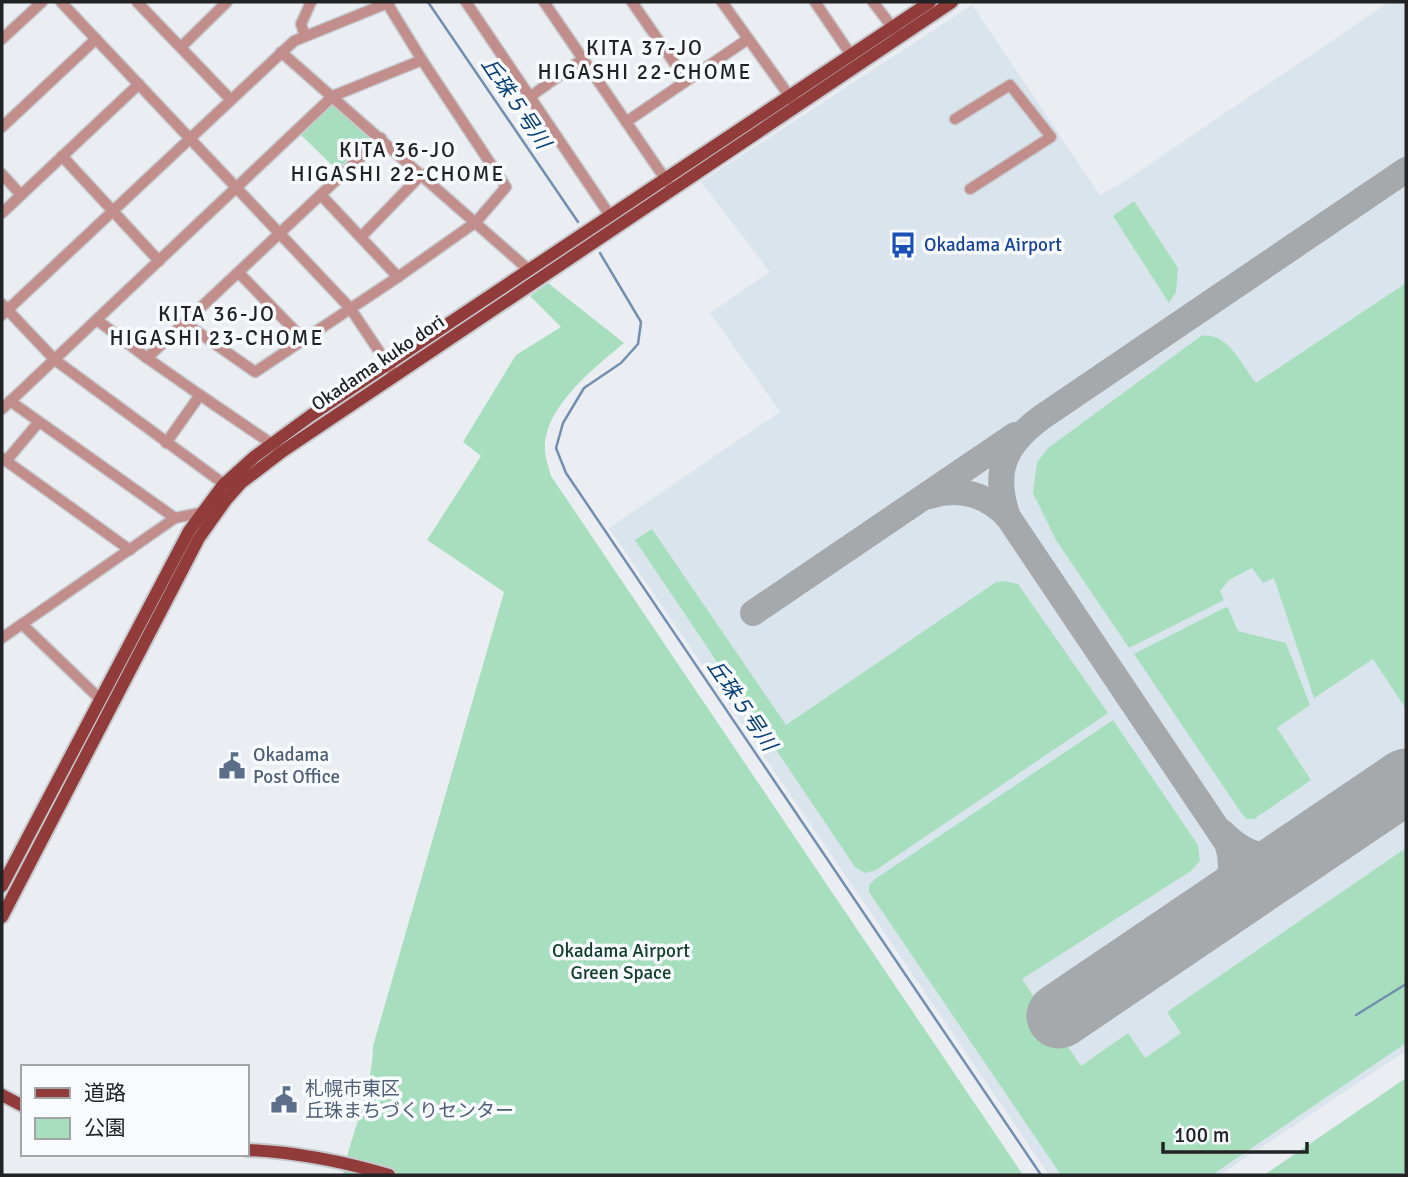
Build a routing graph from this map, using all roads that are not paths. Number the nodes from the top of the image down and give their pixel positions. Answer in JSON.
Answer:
{"nodes":[{"id":1,"x":42,"y":2,"type":"edge"},
{"id":2,"x":61,"y":2,"type":"edge"},
{"id":3,"x":137,"y":2,"type":"edge"},
{"id":4,"x":311,"y":2,"type":"edge"},
{"id":5,"x":388,"y":2,"type":"edge"},
{"id":6,"x":467,"y":2,"type":"edge"},
{"id":7,"x":544,"y":2,"type":"edge"},
{"id":8,"x":632,"y":2,"type":"edge"},
{"id":9,"x":722,"y":2,"type":"edge"},
{"id":10,"x":815,"y":2,"type":"edge"},
{"id":11,"x":873,"y":2,"type":"edge"},
{"id":12,"x":930,"y":2,"type":"edge"},
{"id":13,"x":952,"y":2,"type":"edge"},
{"id":14,"x":221,"y":4,"type":"edge"},
{"id":15,"x":895,"y":32,"type":"junction"},
{"id":16,"x":305,"y":36,"type":"junction"},
{"id":17,"x":96,"y":38,"type":"junction"},
{"id":18,"x":2,"y":39,"type":"edge"},
{"id":19,"x":748,"y":39,"type":"junction"},
{"id":20,"x":180,"y":47,"type":"junction"},
{"id":21,"x":281,"y":52,"type":"junction"},
{"id":22,"x":851,"y":55,"type":"junction"},
{"id":23,"x":584,"y":58,"type":"junction"},
{"id":24,"x":422,"y":60,"type":"junction"},
{"id":25,"x":686,"y":80,"type":"junction"},
{"id":26,"x":139,"y":84,"type":"junction"},
{"id":27,"x":333,"y":96,"type":"junction"},
{"id":28,"x":531,"y":96,"type":"junction"},
{"id":29,"x":231,"y":100,"type":"junction"},
{"id":30,"x":793,"y":101,"type":"junction"},
{"id":31,"x":955,"y":119,"type":"dead end"},
{"id":32,"x":626,"y":122,"type":"junction"},
{"id":33,"x":2,"y":127,"type":"edge"},
{"id":34,"x":190,"y":138,"type":"junction"},
{"id":35,"x":381,"y":138,"type":"junction"},
{"id":36,"x":62,"y":156,"type":"junction"},
{"id":37,"x":2,"y":174,"type":"edge"},
{"id":38,"x":422,"y":174,"type":"junction"},
{"id":39,"x":669,"y":183,"type":"junction"},
{"id":40,"x":236,"y":187,"type":"junction"},
{"id":41,"x":970,"y":189,"type":"dead end"},
{"id":42,"x":21,"y":195,"type":"junction"},
{"id":43,"x":321,"y":195,"type":"junction"},
{"id":44,"x":112,"y":211,"type":"junction"},
{"id":45,"x":2,"y":213,"type":"edge"},
{"id":46,"x":609,"y":214,"type":"junction"},
{"id":47,"x":476,"y":222,"type":"junction"},
{"id":48,"x":280,"y":233,"type":"junction"},
{"id":49,"x":361,"y":237,"type":"junction"},
{"id":50,"x":159,"y":261,"type":"junction"},
{"id":51,"x":529,"y":270,"type":"junction"},
{"id":52,"x":239,"y":273,"type":"junction"},
{"id":53,"x":398,"y":277,"type":"junction"},
{"id":54,"x":350,"y":308,"type":"junction"},
{"id":55,"x":4,"y":310,"type":"edge"},
{"id":56,"x":97,"y":320,"type":"junction"},
{"id":57,"x":185,"y":323,"type":"junction"},
{"id":58,"x":304,"y":341,"type":"junction"},
{"id":59,"x":147,"y":358,"type":"junction"},
{"id":60,"x":55,"y":360,"type":"junction"},
{"id":61,"x":391,"y":370,"type":"junction"},
{"id":62,"x":200,"y":395,"type":"junction"},
{"id":63,"x":10,"y":401,"type":"junction"},
{"id":64,"x":2,"y":409,"type":"edge"},
{"id":65,"x":38,"y":423,"type":"junction"},
{"id":66,"x":166,"y":443,"type":"junction"},
{"id":67,"x":277,"y":447,"type":"junction"},
{"id":68,"x":4,"y":460,"type":"edge"},
{"id":69,"x":229,"y":487,"type":"junction"},
{"id":70,"x":209,"y":513,"type":"junction"},
{"id":71,"x":174,"y":519,"type":"junction"},
{"id":72,"x":130,"y":550,"type":"junction"},
{"id":73,"x":22,"y":624,"type":"junction"},
{"id":74,"x":2,"y":638,"type":"edge"},
{"id":75,"x":100,"y":699,"type":"junction"},
{"id":76,"x":2,"y":886,"type":"edge"},
{"id":77,"x":2,"y":917,"type":"edge"},
{"id":78,"x":2,"y":1095,"type":"edge"},
{"id":79,"x":21,"y":1105,"type":"edge"},
{"id":80,"x":248,"y":1150,"type":"edge"},
{"id":81,"x":389,"y":1175,"type":"edge"}],
"edges":[{"from":1,"to":18,"type":"street"},
{"from":2,"to":17,"type":"street"},
{"from":3,"to":20,"type":"street"},
{"from":4,"to":16,"type":"street"},
{"from":5,"to":16,"type":"street"},
{"from":5,"to":24,"type":"street"},
{"from":6,"to":28,"type":"street"},
{"from":7,"to":23,"type":"street"},
{"from":8,"to":25,"type":"street"},
{"from":9,"to":19,"type":"street"},
{"from":10,"to":22,"type":"street"},
{"from":11,"to":15,"type":"street"},
{"from":12,"to":15,"type":"main road","name":"Okadama kuko dori"},
{"from":13,"to":15,"type":"main road","name":"Okadama kuko dori"},
{"from":14,"to":20,"type":"street"},
{"from":15,"to":22,"type":"main road","name":"Okadama kuko dori"},
{"from":15,"to":30,"type":"main road","name":"Okadama kuko dori"},
{"from":16,"to":21,"type":"street"},
{"from":17,"to":26,"type":"street"},
{"from":17,"to":33,"type":"street"},
{"from":19,"to":25,"type":"street"},
{"from":19,"to":30,"type":"street"},
{"from":20,"to":29,"type":"street"},
{"from":21,"to":27,"type":"street"},
{"from":21,"to":29,"type":"street"},
{"from":22,"to":30,"type":"main road","name":"Okadama kuko dori"},
{"from":23,"to":28,"type":"street"},
{"from":23,"to":32,"type":"street"},
{"from":24,"to":27,"type":"street"},
{"from":24,"to":47,"type":"street"},
{"from":25,"to":32,"type":"street"},
{"from":26,"to":34,"type":"street"},
{"from":26,"to":36,"type":"street"},
{"from":27,"to":35,"type":"street"},
{"from":27,"to":40,"type":"street"},
{"from":28,"to":46,"type":"street"},
{"from":29,"to":34,"type":"street"},
{"from":30,"to":39,"type":"main road","name":"Okadama kuko dori"},
{"from":31,"to":41,"type":"street"},
{"from":32,"to":39,"type":"street"},
{"from":34,"to":40,"type":"street"},
{"from":34,"to":44,"type":"street"},
{"from":35,"to":38,"type":"street"},
{"from":35,"to":43,"type":"street"},
{"from":36,"to":42,"type":"street"},
{"from":36,"to":44,"type":"street"},
{"from":37,"to":42,"type":"street"},
{"from":38,"to":47,"type":"street"},
{"from":38,"to":49,"type":"street"},
{"from":39,"to":46,"type":"main road","name":"Okadama kuko dori"},
{"from":39,"to":61,"type":"main road","name":"Okadama kuko dori"},
{"from":40,"to":48,"type":"street"},
{"from":40,"to":50,"type":"street"},
{"from":42,"to":45,"type":"street"},
{"from":43,"to":48,"type":"street"},
{"from":43,"to":49,"type":"street"},
{"from":44,"to":50,"type":"street"},
{"from":44,"to":55,"type":"street"},
{"from":46,"to":51,"type":"main road","name":"Okadama kuko dori"},
{"from":47,"to":51,"type":"street"},
{"from":47,"to":53,"type":"street"},
{"from":48,"to":52,"type":"street"},
{"from":48,"to":54,"type":"street"},
{"from":49,"to":53,"type":"street"},
{"from":50,"to":56,"type":"street"},
{"from":51,"to":61,"type":"main road","name":"Okadama kuko dori"},
{"from":52,"to":57,"type":"street"},
{"from":52,"to":58,"type":"street"},
{"from":53,"to":54,"type":"street"},
{"from":54,"to":58,"type":"street"},
{"from":54,"to":61,"type":"street"},
{"from":55,"to":60,"type":"street"},
{"from":56,"to":59,"type":"street"},
{"from":56,"to":60,"type":"street"},
{"from":57,"to":58,"type":"street"},
{"from":57,"to":59,"type":"street"},
{"from":59,"to":62,"type":"street"},
{"from":60,"to":63,"type":"street"},
{"from":60,"to":66,"type":"street"},
{"from":61,"to":67,"type":"main road","name":"Okadama kuko dori"},
{"from":62,"to":66,"type":"street"},
{"from":62,"to":67,"type":"street"},
{"from":63,"to":64,"type":"street"},
{"from":63,"to":65,"type":"street"},
{"from":65,"to":68,"type":"street"},
{"from":65,"to":71,"type":"street"},
{"from":66,"to":69,"type":"street"},
{"from":67,"to":69,"type":"main road","name":"Okadama kuko dori"},
{"from":68,"to":72,"type":"street"},
{"from":69,"to":70,"type":"main road","name":"Okadama kuko dori"},
{"from":70,"to":71,"type":"street"},
{"from":70,"to":75,"type":"main road","name":"Okadama kuko dori"},
{"from":70,"to":77,"type":"main road","name":"Okadama kuko dori"},
{"from":71,"to":72,"type":"street"},
{"from":72,"to":73,"type":"street"},
{"from":73,"to":74,"type":"street"},
{"from":73,"to":75,"type":"street"},
{"from":75,"to":76,"type":"main road","name":"Okadama kuko dori"},
{"from":78,"to":79,"type":"main road"},
{"from":80,"to":81,"type":"main road"}]}
